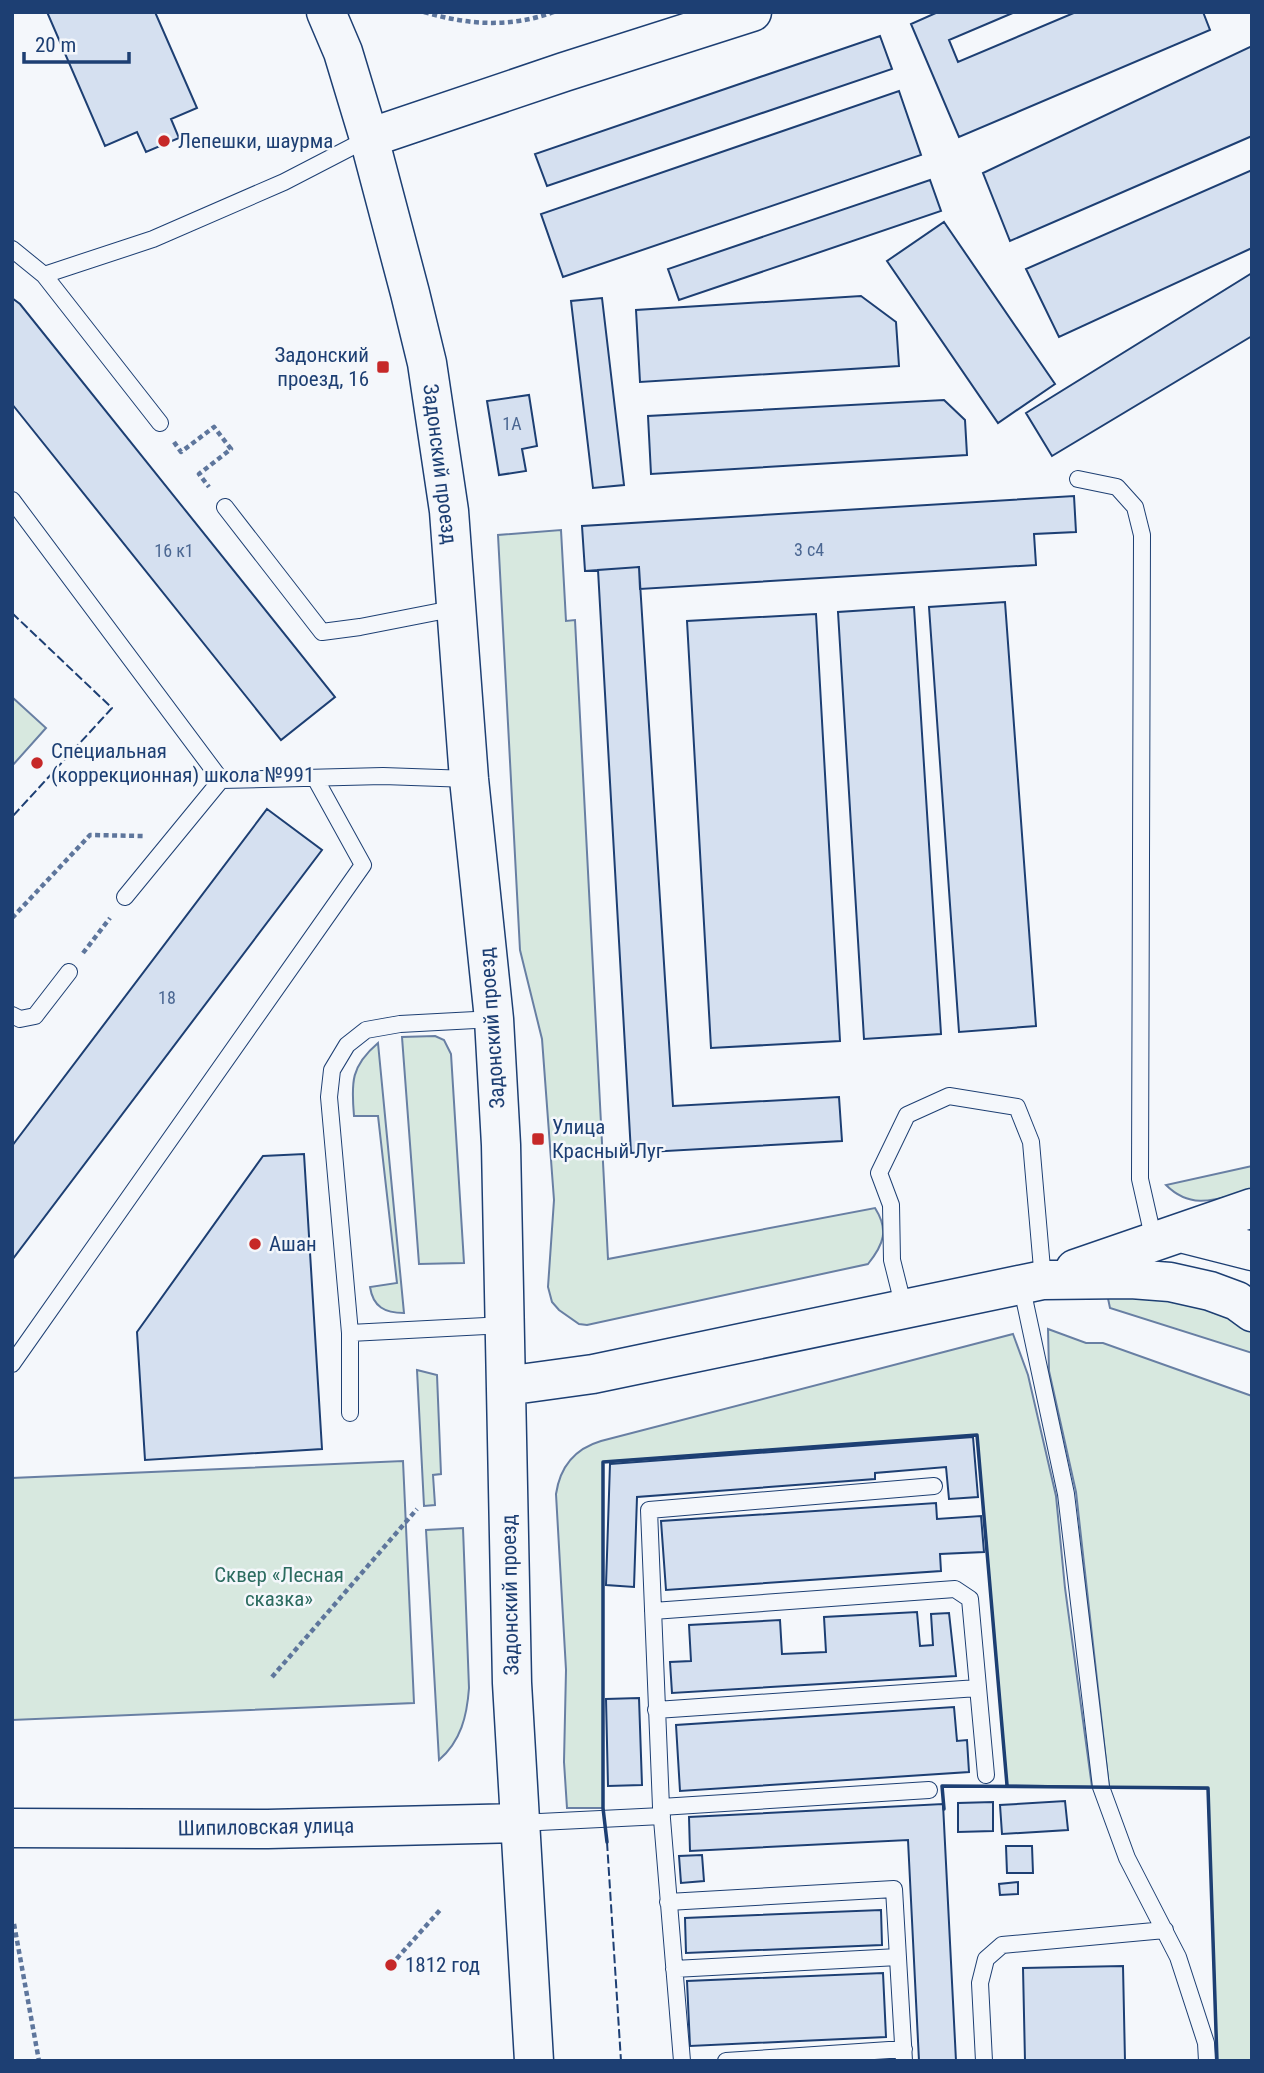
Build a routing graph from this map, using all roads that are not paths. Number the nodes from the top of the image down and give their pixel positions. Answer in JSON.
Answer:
{"nodes":[{"id":1,"x":326,"y":12,"type":"edge"},
{"id":2,"x":752,"y":12,"type":"edge"},
{"id":3,"x":369,"y":138,"type":"junction"},
{"id":4,"x":12,"y":249,"type":"edge"},
{"id":5,"x":44,"y":275,"type":"junction"},
{"id":6,"x":160,"y":424,"type":"road end"},
{"id":7,"x":1078,"y":479,"type":"dead end"},
{"id":8,"x":12,"y":500,"type":"edge"},
{"id":9,"x":225,"y":507,"type":"road end"},
{"id":10,"x":457,"y":608,"type":"junction"},
{"id":11,"x":314,"y":778,"type":"junction"},
{"id":12,"x":469,"y":779,"type":"junction"},
{"id":13,"x":221,"y":780,"type":"junction"},
{"id":14,"x":125,"y":897,"type":"road end"},
{"id":15,"x":69,"y":972,"type":"road end"},
{"id":16,"x":12,"y":1015,"type":"edge"},
{"id":17,"x":494,"y":1019,"type":"junction"},
{"id":18,"x":1252,"y":1208,"type":"edge"},
{"id":19,"x":1168,"y":1238,"type":"junction"},
{"id":20,"x":1252,"y":1251,"type":"edge"},
{"id":21,"x":1032,"y":1282,"type":"junction"},
{"id":22,"x":904,"y":1308,"type":"junction"},
{"id":23,"x":1252,"y":1312,"type":"edge"},
{"id":24,"x":505,"y":1325,"type":"junction"},
{"id":25,"x":350,"y":1333,"type":"junction"},
{"id":26,"x":12,"y":1364,"type":"edge"},
{"id":27,"x":506,"y":1386,"type":"junction"},
{"id":28,"x":350,"y":1413,"type":"dead end"},
{"id":29,"x":934,"y":1486,"type":"dead end"},
{"id":30,"x":653,"y":1611,"type":"junction"},
{"id":31,"x":978,"y":1688,"type":"junction"},
{"id":32,"x":656,"y":1710,"type":"junction"},
{"id":33,"x":986,"y":1775,"type":"dead end"},
{"id":34,"x":929,"y":1790,"type":"dead end"},
{"id":35,"x":661,"y":1811,"type":"junction"},
{"id":36,"x":519,"y":1823,"type":"junction"},
{"id":37,"x":12,"y":1828,"type":"edge"},
{"id":38,"x":668,"y":1902,"type":"junction"},
{"id":39,"x":1165,"y":1930,"type":"junction"},
{"id":40,"x":898,"y":1957,"type":"junction"},
{"id":41,"x":674,"y":1969,"type":"junction"},
{"id":42,"x":904,"y":2055,"type":"edge"},
{"id":43,"x":534,"y":2061,"type":"edge"},
{"id":44,"x":682,"y":2061,"type":"edge"},
{"id":45,"x":726,"y":2061,"type":"edge"},
{"id":46,"x":984,"y":2061,"type":"edge"},
{"id":47,"x":1207,"y":2061,"type":"edge"}],
"edges":[{"from":1,"to":3,"type":"street","name":"Задонский проезд"},
{"from":2,"to":3,"type":"street"},
{"from":3,"to":5,"type":"lane"},
{"from":3,"to":10,"type":"street","name":"Задонский проезд"},
{"from":4,"to":5,"type":"lane"},
{"from":5,"to":6,"type":"lane"},
{"from":7,"to":19,"type":"lane"},
{"from":8,"to":13,"type":"lane"},
{"from":9,"to":10,"type":"lane"},
{"from":10,"to":12,"type":"street","name":"Задонский проезд"},
{"from":11,"to":12,"type":"lane"},
{"from":11,"to":13,"type":"lane"},
{"from":11,"to":26,"type":"lane"},
{"from":12,"to":17,"type":"street","name":"Задонский проезд"},
{"from":13,"to":14,"type":"lane"},
{"from":15,"to":16,"type":"lane"},
{"from":17,"to":24,"type":"street","name":"Задонский проезд"},
{"from":17,"to":25,"type":"lane"},
{"from":18,"to":19,"type":"street"},
{"from":19,"to":20,"type":"street"},
{"from":19,"to":21,"type":"street"},
{"from":21,"to":22,"type":"street"},
{"from":21,"to":22,"type":"lane"},
{"from":21,"to":23,"type":"street"},
{"from":21,"to":39,"type":"lane"},
{"from":22,"to":27,"type":"street"},
{"from":24,"to":25,"type":"lane"},
{"from":24,"to":27,"type":"street","name":"Задонский проезд"},
{"from":25,"to":28,"type":"lane"},
{"from":27,"to":36,"type":"street","name":"Задонский проезд"},
{"from":29,"to":30,"type":"lane"},
{"from":30,"to":31,"type":"lane"},
{"from":30,"to":32,"type":"lane"},
{"from":31,"to":32,"type":"lane"},
{"from":31,"to":33,"type":"lane"},
{"from":32,"to":35,"type":"lane"},
{"from":34,"to":35,"type":"lane"},
{"from":35,"to":36,"type":"lane"},
{"from":35,"to":38,"type":"lane"},
{"from":36,"to":37,"type":"street","name":"Шипиловская улица"},
{"from":36,"to":43,"type":"street","name":"Задонский проезд"},
{"from":38,"to":40,"type":"lane"},
{"from":38,"to":41,"type":"lane"},
{"from":39,"to":46,"type":"lane"},
{"from":39,"to":47,"type":"lane"},
{"from":40,"to":41,"type":"lane"},
{"from":40,"to":42,"type":"lane"},
{"from":41,"to":44,"type":"lane"},
{"from":42,"to":45,"type":"lane"}]}
